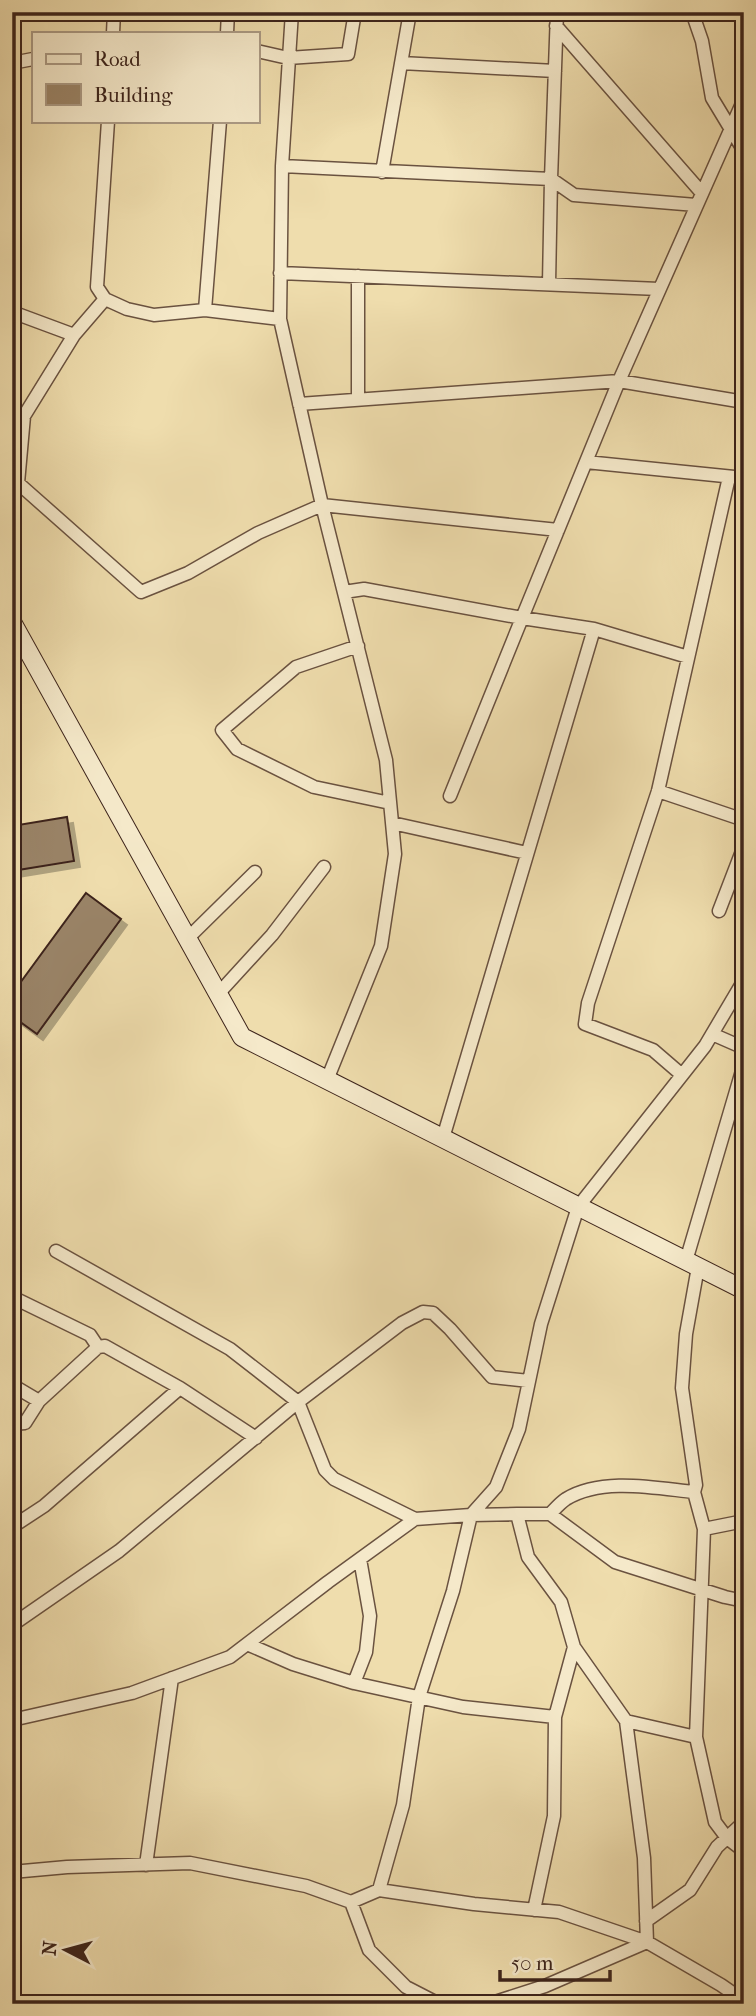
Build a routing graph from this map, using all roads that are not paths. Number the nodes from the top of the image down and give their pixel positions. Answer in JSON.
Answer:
{"nodes":[{"id":1,"x":114,"y":12,"type":"edge"},
{"id":2,"x":228,"y":12,"type":"edge"},
{"id":3,"x":292,"y":12,"type":"edge"},
{"id":4,"x":355,"y":12,"type":"edge"},
{"id":5,"x":410,"y":12,"type":"edge"},
{"id":6,"x":557,"y":12,"type":"edge"},
{"id":7,"x":692,"y":12,"type":"edge"},
{"id":8,"x":556,"y":26,"type":"junction"},
{"id":9,"x":113,"y":32,"type":"edge"},
{"id":10,"x":227,"y":32,"type":"edge"},
{"id":11,"x":259,"y":51,"type":"edge"},
{"id":12,"x":288,"y":58,"type":"junction"},
{"id":13,"x":32,"y":59,"type":"edge"},
{"id":14,"x":12,"y":63,"type":"edge"},
{"id":15,"x":401,"y":63,"type":"junction"},
{"id":16,"x":555,"y":71,"type":"junction"},
{"id":17,"x":744,"y":99,"type":"edge"},
{"id":18,"x":108,"y":122,"type":"edge"},
{"id":19,"x":220,"y":122,"type":"edge"},
{"id":20,"x":730,"y":127,"type":"junction"},
{"id":21,"x":744,"y":151,"type":"edge"},
{"id":22,"x":282,"y":166,"type":"junction"},
{"id":23,"x":382,"y":172,"type":"junction"},
{"id":24,"x":551,"y":179,"type":"junction"},
{"id":25,"x":701,"y":192,"type":"junction"},
{"id":26,"x":696,"y":205,"type":"junction"},
{"id":27,"x":280,"y":273,"type":"junction"},
{"id":28,"x":358,"y":276,"type":"junction"},
{"id":29,"x":548,"y":284,"type":"junction"},
{"id":30,"x":659,"y":289,"type":"junction"},
{"id":31,"x":105,"y":299,"type":"junction"},
{"id":32,"x":205,"y":310,"type":"junction"},
{"id":33,"x":12,"y":312,"type":"edge"},
{"id":34,"x":280,"y":319,"type":"junction"},
{"id":35,"x":75,"y":335,"type":"junction"},
{"id":36,"x":618,"y":381,"type":"junction"},
{"id":37,"x":358,"y":400,"type":"junction"},
{"id":38,"x":744,"y":402,"type":"edge"},
{"id":39,"x":299,"y":404,"type":"junction"},
{"id":40,"x":18,"y":413,"type":"edge"},
{"id":41,"x":586,"y":461,"type":"junction"},
{"id":42,"x":729,"y":477,"type":"junction"},
{"id":43,"x":744,"y":478,"type":"edge"},
{"id":44,"x":15,"y":485,"type":"edge"},
{"id":45,"x":322,"y":505,"type":"junction"},
{"id":46,"x":558,"y":530,"type":"junction"},
{"id":47,"x":344,"y":592,"type":"junction"},
{"id":48,"x":522,"y":618,"type":"junction"},
{"id":49,"x":12,"y":622,"type":"edge"},
{"id":50,"x":594,"y":629,"type":"junction"},
{"id":51,"x":358,"y":646,"type":"junction"},
{"id":52,"x":688,"y":657,"type":"junction"},
{"id":53,"x":658,"y":791,"type":"junction"},
{"id":54,"x":450,"y":796,"type":"dead end"},
{"id":55,"x":390,"y":803,"type":"junction"},
{"id":56,"x":744,"y":820,"type":"edge"},
{"id":57,"x":392,"y":823,"type":"junction"},
{"id":58,"x":744,"y":846,"type":"edge"},
{"id":59,"x":527,"y":853,"type":"junction"},
{"id":60,"x":324,"y":867,"type":"dead end"},
{"id":61,"x":255,"y":872,"type":"dead end"},
{"id":62,"x":719,"y":911,"type":"dead end"},
{"id":63,"x":188,"y":938,"type":"junction"},
{"id":64,"x":744,"y":980,"type":"edge"},
{"id":65,"x":218,"y":994,"type":"junction"},
{"id":66,"x":712,"y":1034,"type":"junction"},
{"id":67,"x":744,"y":1048,"type":"edge"},
{"id":68,"x":744,"y":1064,"type":"edge"},
{"id":69,"x":682,"y":1075,"type":"junction"},
{"id":70,"x":327,"y":1080,"type":"junction"},
{"id":71,"x":443,"y":1138,"type":"junction"},
{"id":72,"x":578,"y":1207,"type":"junction"},
{"id":73,"x":56,"y":1251,"type":"dead end"},
{"id":74,"x":692,"y":1264,"type":"junction"},
{"id":75,"x":744,"y":1290,"type":"edge"},
{"id":76,"x":12,"y":1297,"type":"edge"},
{"id":77,"x":98,"y":1347,"type":"junction"},
{"id":78,"x":529,"y":1381,"type":"junction"},
{"id":79,"x":12,"y":1385,"type":"edge"},
{"id":80,"x":180,"y":1388,"type":"junction"},
{"id":81,"x":38,"y":1401,"type":"junction"},
{"id":82,"x":298,"y":1402,"type":"junction"},
{"id":83,"x":12,"y":1424,"type":"edge"},
{"id":84,"x":256,"y":1438,"type":"junction"},
{"id":85,"x":694,"y":1492,"type":"junction"},
{"id":86,"x":517,"y":1514,"type":"junction"},
{"id":87,"x":550,"y":1514,"type":"junction"},
{"id":88,"x":471,"y":1515,"type":"junction"},
{"id":89,"x":415,"y":1519,"type":"junction"},
{"id":90,"x":744,"y":1521,"type":"edge"},
{"id":91,"x":12,"y":1527,"type":"edge"},
{"id":92,"x":704,"y":1529,"type":"junction"},
{"id":93,"x":360,"y":1559,"type":"junction"},
{"id":94,"x":703,"y":1590,"type":"junction"},
{"id":95,"x":744,"y":1601,"type":"edge"},
{"id":96,"x":12,"y":1625,"type":"edge"},
{"id":97,"x":247,"y":1644,"type":"junction"},
{"id":98,"x":574,"y":1647,"type":"junction"},
{"id":99,"x":172,"y":1678,"type":"junction"},
{"id":100,"x":354,"y":1683,"type":"junction"},
{"id":101,"x":419,"y":1697,"type":"junction"},
{"id":102,"x":555,"y":1717,"type":"junction"},
{"id":103,"x":12,"y":1720,"type":"edge"},
{"id":104,"x":626,"y":1721,"type":"junction"},
{"id":105,"x":696,"y":1737,"type":"junction"},
{"id":106,"x":744,"y":1822,"type":"edge"},
{"id":107,"x":727,"y":1838,"type":"junction"},
{"id":108,"x":744,"y":1851,"type":"edge"},
{"id":109,"x":146,"y":1865,"type":"junction"},
{"id":110,"x":12,"y":1872,"type":"edge"},
{"id":111,"x":379,"y":1890,"type":"junction"},
{"id":112,"x":351,"y":1902,"type":"junction"},
{"id":113,"x":534,"y":1910,"type":"junction"},
{"id":114,"x":646,"y":1921,"type":"junction"},
{"id":115,"x":647,"y":1942,"type":"junction"},
{"id":116,"x":744,"y":2001,"type":"edge"},
{"id":117,"x":439,"y":2004,"type":"edge"},
{"id":118,"x":489,"y":2004,"type":"edge"}],
"edges":[{"from":1,"to":9,"type":"street"},
{"from":2,"to":10,"type":"street"},
{"from":3,"to":12,"type":"street"},
{"from":4,"to":12,"type":"street"},
{"from":5,"to":15,"type":"street"},
{"from":6,"to":8,"type":"street"},
{"from":7,"to":20,"type":"street"},
{"from":8,"to":16,"type":"street"},
{"from":8,"to":25,"type":"street"},
{"from":11,"to":12,"type":"street"},
{"from":12,"to":22,"type":"street"},
{"from":13,"to":14,"type":"street"},
{"from":15,"to":16,"type":"street"},
{"from":15,"to":23,"type":"street"},
{"from":16,"to":24,"type":"street"},
{"from":17,"to":20,"type":"street"},
{"from":18,"to":31,"type":"street"},
{"from":19,"to":32,"type":"street"},
{"from":20,"to":21,"type":"street"},
{"from":20,"to":25,"type":"street"},
{"from":22,"to":23,"type":"street"},
{"from":22,"to":27,"type":"street"},
{"from":23,"to":24,"type":"street"},
{"from":24,"to":26,"type":"street"},
{"from":24,"to":29,"type":"street"},
{"from":25,"to":26,"type":"street"},
{"from":26,"to":30,"type":"street"},
{"from":27,"to":28,"type":"street"},
{"from":27,"to":34,"type":"street"},
{"from":28,"to":29,"type":"street"},
{"from":28,"to":37,"type":"street"},
{"from":29,"to":30,"type":"street"},
{"from":30,"to":36,"type":"street"},
{"from":31,"to":32,"type":"street"},
{"from":31,"to":35,"type":"street"},
{"from":32,"to":34,"type":"street"},
{"from":33,"to":35,"type":"street"},
{"from":34,"to":39,"type":"street"},
{"from":35,"to":40,"type":"street"},
{"from":36,"to":37,"type":"street"},
{"from":36,"to":38,"type":"street"},
{"from":36,"to":41,"type":"street"},
{"from":37,"to":39,"type":"street"},
{"from":39,"to":45,"type":"street"},
{"from":40,"to":44,"type":"street"},
{"from":41,"to":42,"type":"street"},
{"from":41,"to":46,"type":"street"},
{"from":42,"to":43,"type":"street"},
{"from":42,"to":52,"type":"street"},
{"from":44,"to":45,"type":"street"},
{"from":45,"to":46,"type":"street"},
{"from":45,"to":47,"type":"street"},
{"from":46,"to":48,"type":"street"},
{"from":47,"to":48,"type":"street"},
{"from":47,"to":51,"type":"street"},
{"from":48,"to":50,"type":"street"},
{"from":48,"to":54,"type":"street"},
{"from":49,"to":63,"type":"street"},
{"from":50,"to":52,"type":"street"},
{"from":50,"to":59,"type":"street"},
{"from":51,"to":55,"type":"street"},
{"from":51,"to":55,"type":"street"},
{"from":52,"to":53,"type":"street"},
{"from":53,"to":56,"type":"street"},
{"from":53,"to":69,"type":"street"},
{"from":55,"to":57,"type":"street"},
{"from":57,"to":59,"type":"street"},
{"from":57,"to":70,"type":"street"},
{"from":58,"to":62,"type":"street"},
{"from":59,"to":71,"type":"street"},
{"from":60,"to":65,"type":"street"},
{"from":61,"to":63,"type":"street"},
{"from":63,"to":65,"type":"street"},
{"from":64,"to":66,"type":"street"},
{"from":65,"to":70,"type":"street"},
{"from":66,"to":67,"type":"street"},
{"from":66,"to":69,"type":"street"},
{"from":68,"to":74,"type":"street"},
{"from":69,"to":72,"type":"street"},
{"from":70,"to":71,"type":"street"},
{"from":71,"to":72,"type":"street"},
{"from":72,"to":74,"type":"street"},
{"from":72,"to":78,"type":"street"},
{"from":73,"to":82,"type":"street"},
{"from":74,"to":75,"type":"street"},
{"from":74,"to":85,"type":"street"},
{"from":76,"to":77,"type":"street"},
{"from":77,"to":80,"type":"street"},
{"from":77,"to":81,"type":"street"},
{"from":78,"to":82,"type":"street"},
{"from":78,"to":88,"type":"street"},
{"from":79,"to":81,"type":"street"},
{"from":80,"to":84,"type":"street"},
{"from":80,"to":91,"type":"street"},
{"from":81,"to":83,"type":"street"},
{"from":82,"to":84,"type":"street"},
{"from":82,"to":89,"type":"street"},
{"from":84,"to":96,"type":"street"},
{"from":85,"to":87,"type":"street"},
{"from":85,"to":92,"type":"street"},
{"from":86,"to":87,"type":"street"},
{"from":86,"to":88,"type":"street"},
{"from":86,"to":98,"type":"street"},
{"from":87,"to":94,"type":"street"},
{"from":88,"to":89,"type":"street"},
{"from":88,"to":101,"type":"street"},
{"from":89,"to":93,"type":"street"},
{"from":90,"to":92,"type":"street"},
{"from":92,"to":94,"type":"street"},
{"from":93,"to":97,"type":"street"},
{"from":93,"to":100,"type":"street"},
{"from":94,"to":95,"type":"street"},
{"from":94,"to":105,"type":"street"},
{"from":97,"to":99,"type":"street"},
{"from":97,"to":100,"type":"street"},
{"from":98,"to":102,"type":"street"},
{"from":98,"to":104,"type":"street"},
{"from":99,"to":103,"type":"street"},
{"from":99,"to":109,"type":"street"},
{"from":100,"to":101,"type":"street"},
{"from":101,"to":102,"type":"street"},
{"from":101,"to":111,"type":"street"},
{"from":102,"to":113,"type":"street"},
{"from":104,"to":105,"type":"street"},
{"from":104,"to":114,"type":"street"},
{"from":105,"to":107,"type":"street"},
{"from":106,"to":107,"type":"street"},
{"from":107,"to":108,"type":"street"},
{"from":107,"to":114,"type":"street"},
{"from":109,"to":110,"type":"street"},
{"from":109,"to":112,"type":"street"},
{"from":111,"to":112,"type":"street"},
{"from":111,"to":113,"type":"street"},
{"from":112,"to":117,"type":"street"},
{"from":113,"to":115,"type":"street"},
{"from":114,"to":115,"type":"street"},
{"from":115,"to":116,"type":"street"},
{"from":115,"to":118,"type":"street"}]}
